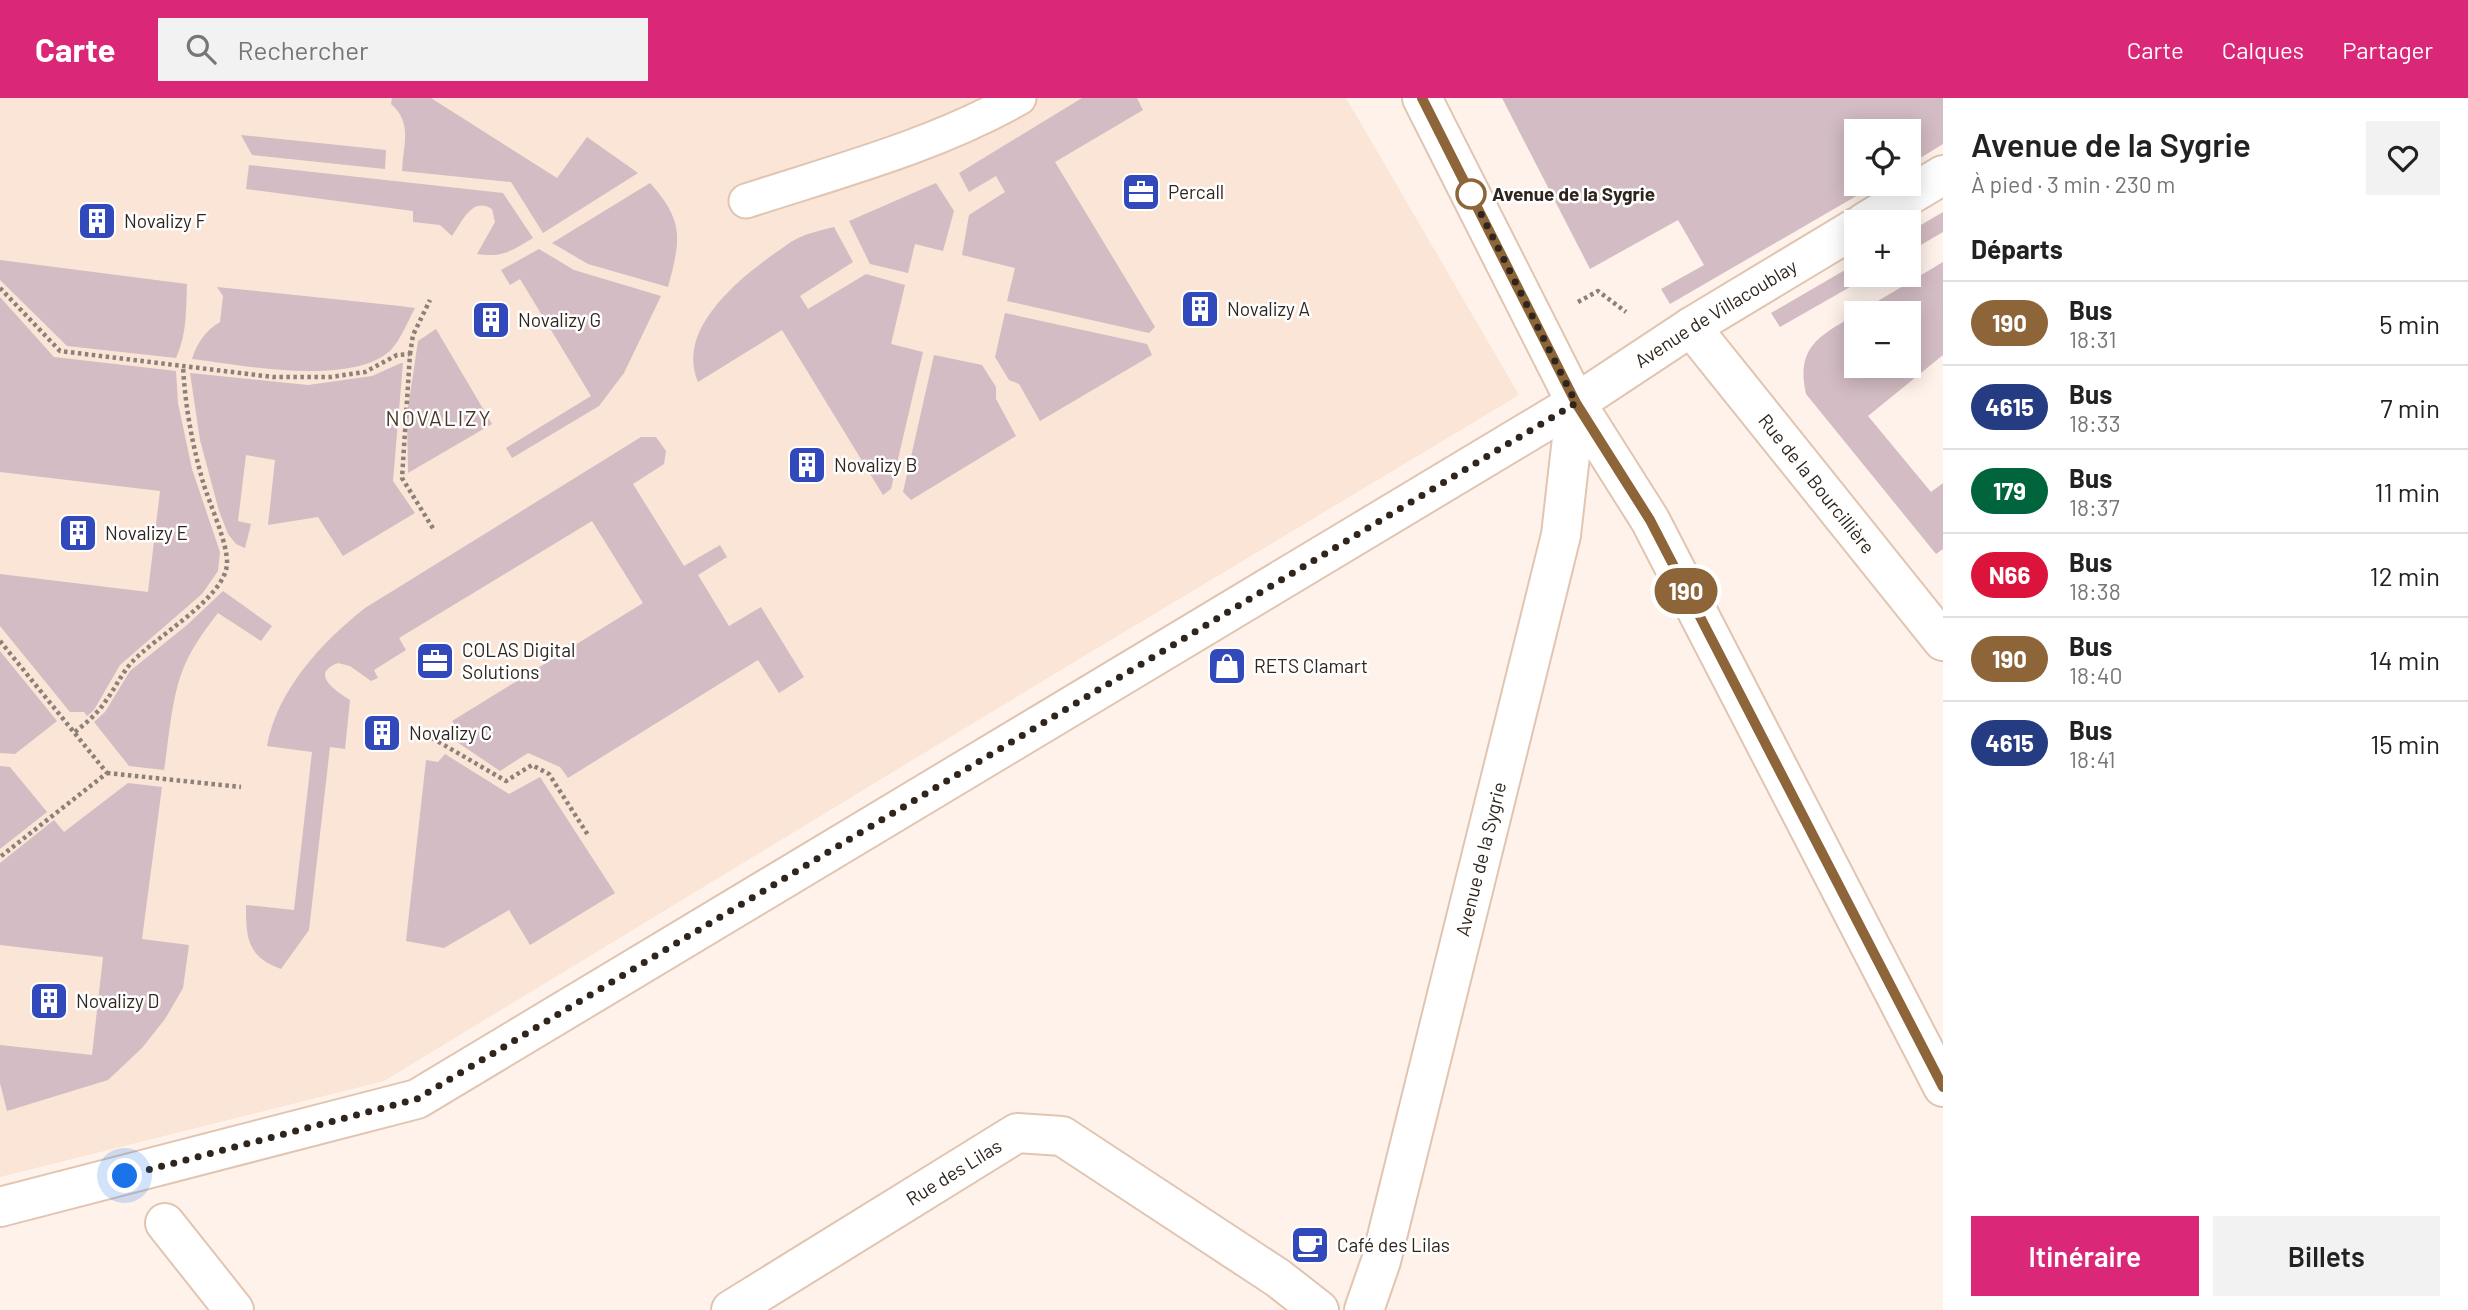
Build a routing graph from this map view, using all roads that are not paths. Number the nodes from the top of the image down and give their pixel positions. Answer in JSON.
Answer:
{"nodes":[{"id":1,"x":1019,"y":98,"type":"edge"},
{"id":2,"x":1422,"y":98,"type":"edge"},
{"id":3,"x":1943,"y":175,"type":"edge"},
{"id":4,"x":746,"y":201,"type":"dead end"},
{"id":5,"x":1885,"y":210,"type":"edge"},
{"id":6,"x":1844,"y":235,"type":"edge"},
{"id":7,"x":1691,"y":327,"type":"junction"},
{"id":8,"x":1576,"y":403,"type":"junction"},
{"id":9,"x":1943,"y":641,"type":"edge"},
{"id":10,"x":1943,"y":1087,"type":"edge"},
{"id":11,"x":0,"y":1207,"type":"edge"},
{"id":12,"x":165,"y":1223,"type":"dead end"},
{"id":13,"x":234,"y":1310,"type":"edge"},
{"id":14,"x":731,"y":1310,"type":"edge"},
{"id":15,"x":1319,"y":1310,"type":"edge"},
{"id":16,"x":1364,"y":1310,"type":"edge"}],
"edges":[{"from":1,"to":4,"type":"lane"},
{"from":2,"to":8,"type":"street"},
{"from":3,"to":5,"type":"street"},
{"from":6,"to":7,"type":"street","name":"Avenue de Villacoublay"},
{"from":7,"to":8,"type":"street","name":"Avenue de Villacoublay"},
{"from":7,"to":9,"type":"street","name":"Rue de la Bourcillière"},
{"from":8,"to":10,"type":"street"},
{"from":8,"to":11,"type":"street","name":"Avenue de Villacoublay"},
{"from":8,"to":16,"type":"street","name":"Avenue de la Sygrie"},
{"from":12,"to":13,"type":"street"},
{"from":14,"to":15,"type":"street","name":"Rue des Lilas"}]}
